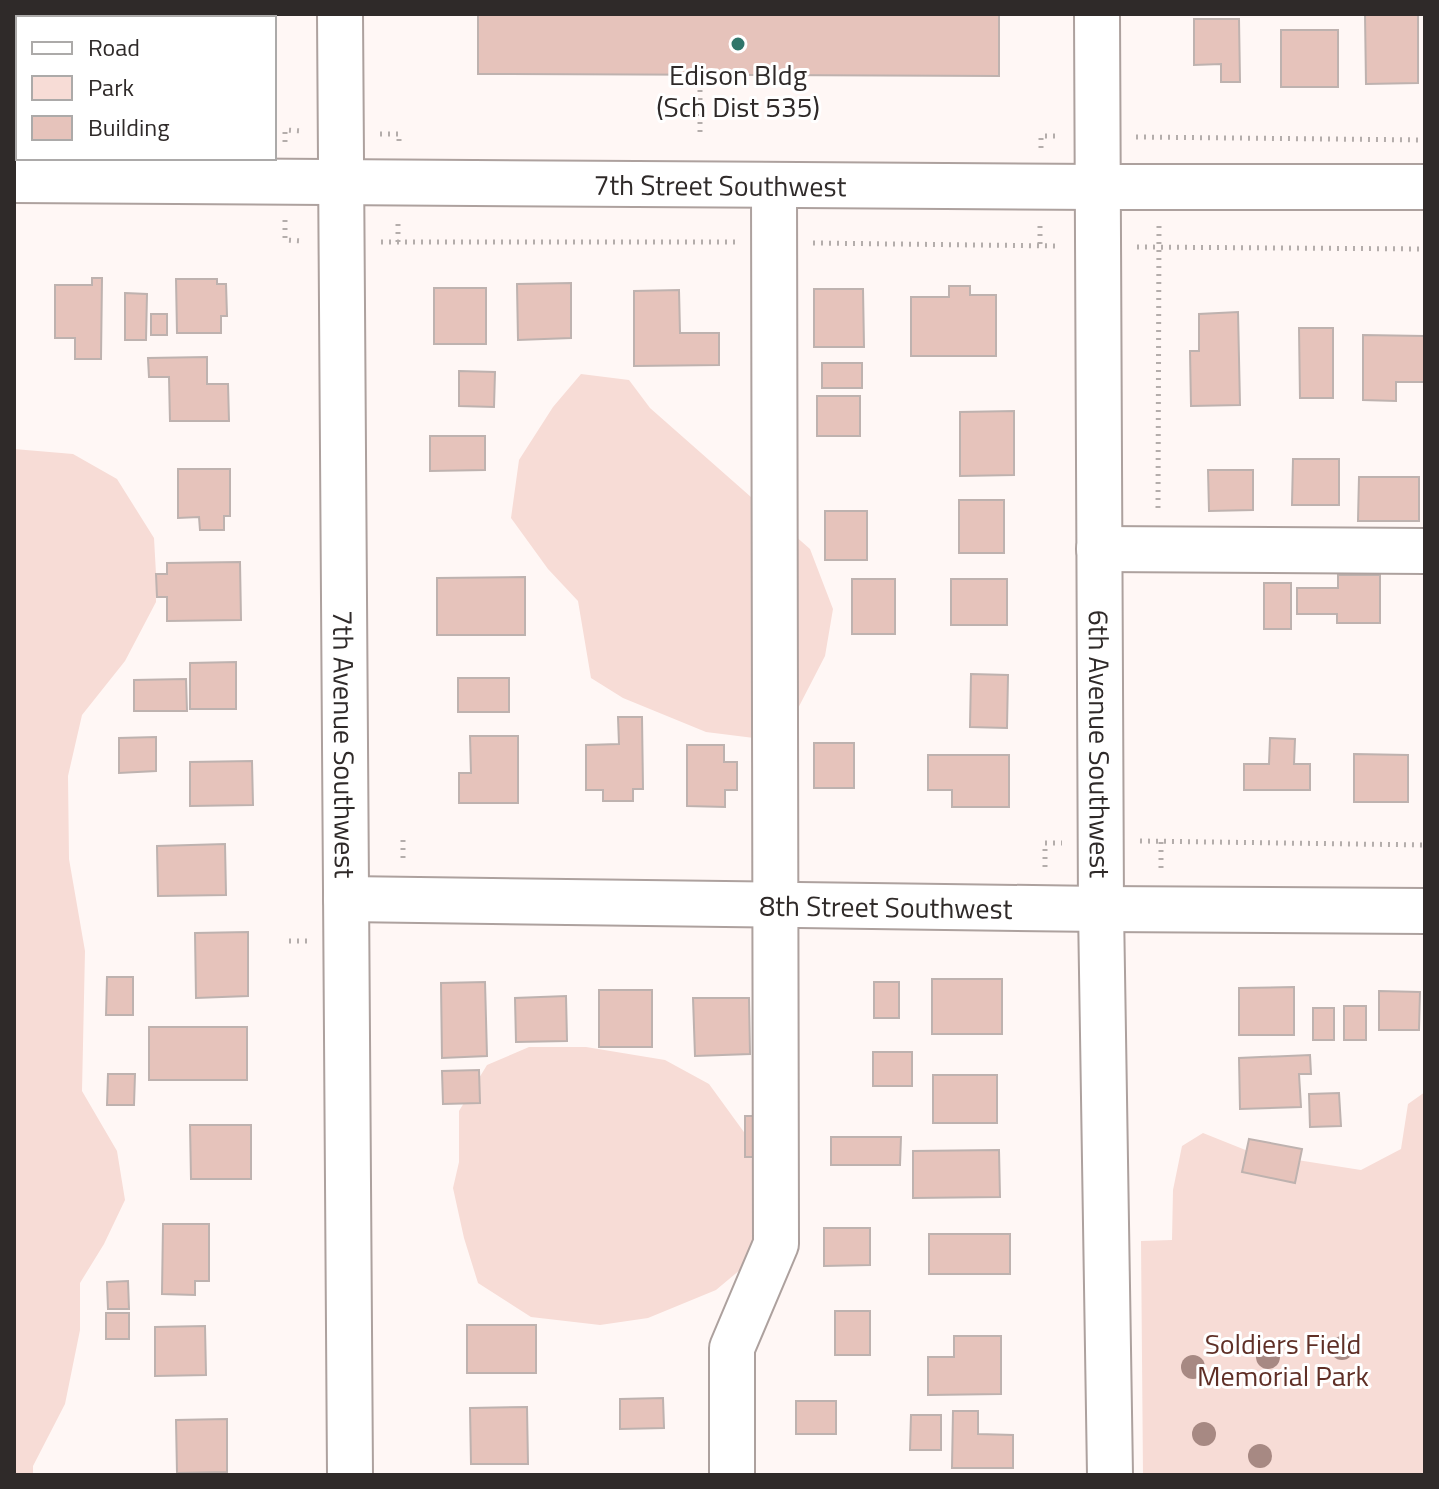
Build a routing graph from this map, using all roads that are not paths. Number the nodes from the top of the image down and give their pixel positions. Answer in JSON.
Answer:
{"nodes":[{"id":1,"x":340,"y":14,"type":"edge"},
{"id":2,"x":1097,"y":14,"type":"edge"},
{"id":3,"x":14,"y":180,"type":"edge"},
{"id":4,"x":341,"y":182,"type":"junction"},
{"id":5,"x":774,"y":185,"type":"junction"},
{"id":6,"x":1098,"y":187,"type":"junction"},
{"id":7,"x":1425,"y":187,"type":"edge"},
{"id":8,"x":1099,"y":549,"type":"junction"},
{"id":9,"x":1425,"y":551,"type":"edge"},
{"id":10,"x":346,"y":899,"type":"junction"},
{"id":11,"x":777,"y":905,"type":"junction"},
{"id":12,"x":1101,"y":909,"type":"junction"},
{"id":13,"x":1425,"y":911,"type":"edge"},
{"id":14,"x":350,"y":1475,"type":"edge"},
{"id":15,"x":732,"y":1475,"type":"edge"},
{"id":16,"x":1110,"y":1475,"type":"edge"}],
"edges":[{"from":1,"to":4,"type":"street","name":"7th Avenue Southwest"},
{"from":2,"to":6,"type":"street","name":"6th Avenue Southwest"},
{"from":3,"to":4,"type":"street","name":"7th Street Southwest"},
{"from":4,"to":5,"type":"street","name":"7th Street Southwest"},
{"from":4,"to":10,"type":"street","name":"7th Avenue Southwest"},
{"from":5,"to":6,"type":"street","name":"7th Street Southwest"},
{"from":5,"to":11,"type":"street"},
{"from":6,"to":7,"type":"street","name":"7th Street Southwest"},
{"from":6,"to":8,"type":"street","name":"6th Avenue Southwest"},
{"from":8,"to":9,"type":"street"},
{"from":8,"to":12,"type":"street","name":"6th Avenue Southwest"},
{"from":10,"to":11,"type":"street","name":"8th Street Southwest"},
{"from":10,"to":14,"type":"street","name":"7th Avenue Southwest"},
{"from":11,"to":12,"type":"street","name":"8th Street Southwest"},
{"from":11,"to":15,"type":"street"},
{"from":12,"to":13,"type":"street","name":"8th Street Southwest"},
{"from":12,"to":16,"type":"street","name":"6th Avenue Southwest"}]}
